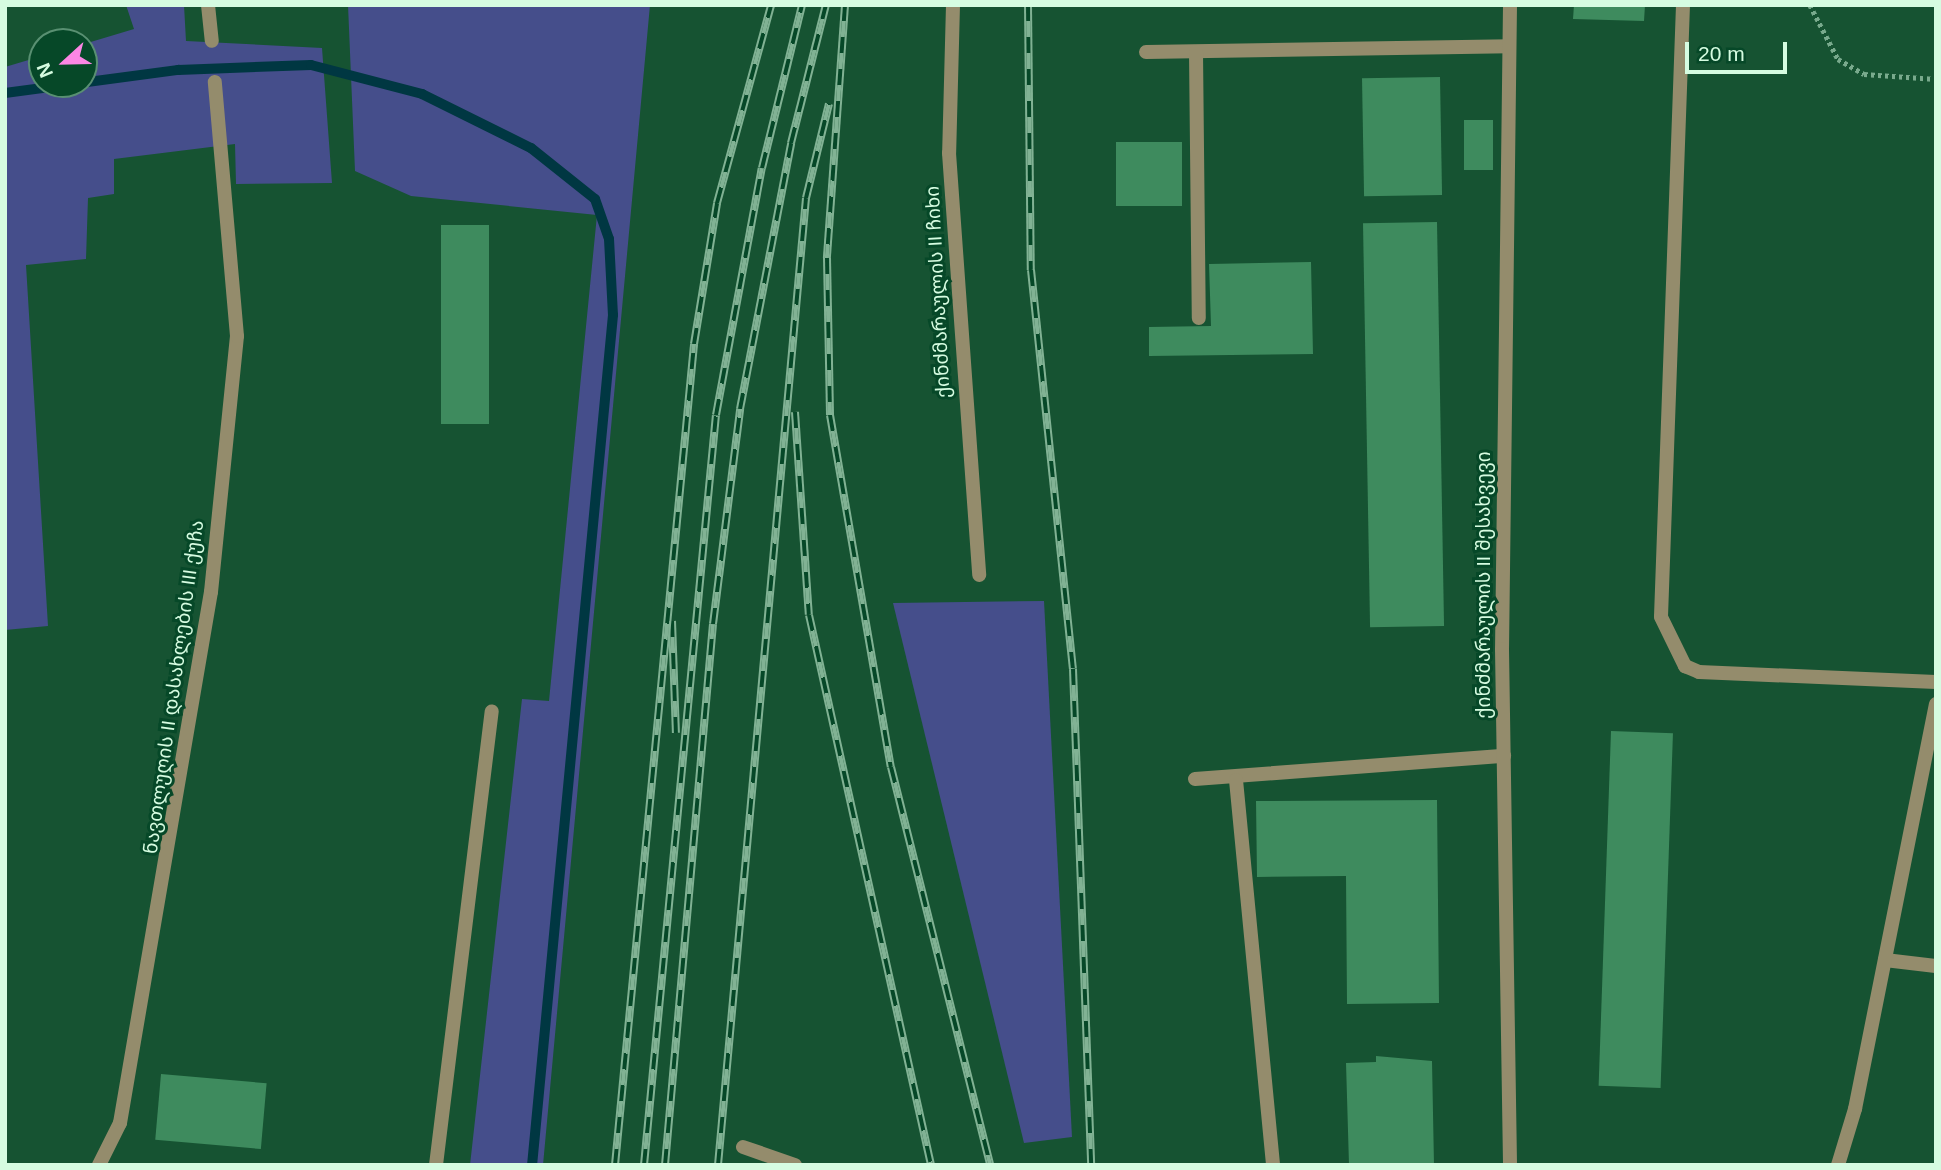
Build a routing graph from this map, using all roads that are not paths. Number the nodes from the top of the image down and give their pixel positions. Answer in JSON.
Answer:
{"nodes":[{"id":1,"x":208,"y":5,"type":"edge"},
{"id":2,"x":953,"y":5,"type":"edge"},
{"id":3,"x":1510,"y":5,"type":"edge"},
{"id":4,"x":1682,"y":5,"type":"edge"},
{"id":5,"x":212,"y":41,"type":"dead end"},
{"id":6,"x":1509,"y":46,"type":"junction"},
{"id":7,"x":1146,"y":52,"type":"dead end"},
{"id":8,"x":1196,"y":52,"type":"junction"},
{"id":9,"x":215,"y":82,"type":"dead end"},
{"id":10,"x":1199,"y":318,"type":"dead end"},
{"id":11,"x":979,"y":575,"type":"dead end"},
{"id":12,"x":1936,"y":682,"type":"edge"},
{"id":13,"x":1936,"y":704,"type":"edge"},
{"id":14,"x":492,"y":711,"type":"dead end"},
{"id":15,"x":1504,"y":755,"type":"junction"},
{"id":16,"x":1195,"y":779,"type":"dead end"},
{"id":17,"x":1236,"y":780,"type":"junction"},
{"id":18,"x":1885,"y":960,"type":"junction"},
{"id":19,"x":1936,"y":966,"type":"edge"},
{"id":20,"x":743,"y":1147,"type":"dead end"},
{"id":21,"x":99,"y":1165,"type":"edge"},
{"id":22,"x":436,"y":1165,"type":"edge"},
{"id":23,"x":795,"y":1165,"type":"edge"},
{"id":24,"x":1273,"y":1165,"type":"edge"},
{"id":25,"x":1510,"y":1165,"type":"edge"},
{"id":26,"x":1838,"y":1165,"type":"edge"}],
"edges":[{"from":1,"to":5,"type":"street"},
{"from":2,"to":11,"type":"street","name":"ქინძმარაულის II ჩიხი"},
{"from":3,"to":6,"type":"street","name":"ქინძმარაულის II შესახვევი"},
{"from":4,"to":12,"type":"street"},
{"from":6,"to":8,"type":"street"},
{"from":6,"to":15,"type":"street","name":"ქინძმარაულის II შესახვევი"},
{"from":7,"to":8,"type":"street"},
{"from":8,"to":10,"type":"street"},
{"from":9,"to":21,"type":"street","name":"ნავთლუღის II დასახლების III ქუჩა"},
{"from":13,"to":18,"type":"street"},
{"from":14,"to":22,"type":"street"},
{"from":15,"to":17,"type":"street"},
{"from":15,"to":25,"type":"street","name":"ქინძმარაულის II შესახვევი"},
{"from":16,"to":17,"type":"street"},
{"from":17,"to":24,"type":"street"},
{"from":18,"to":19,"type":"street"},
{"from":18,"to":26,"type":"street"},
{"from":20,"to":23,"type":"street"}]}
